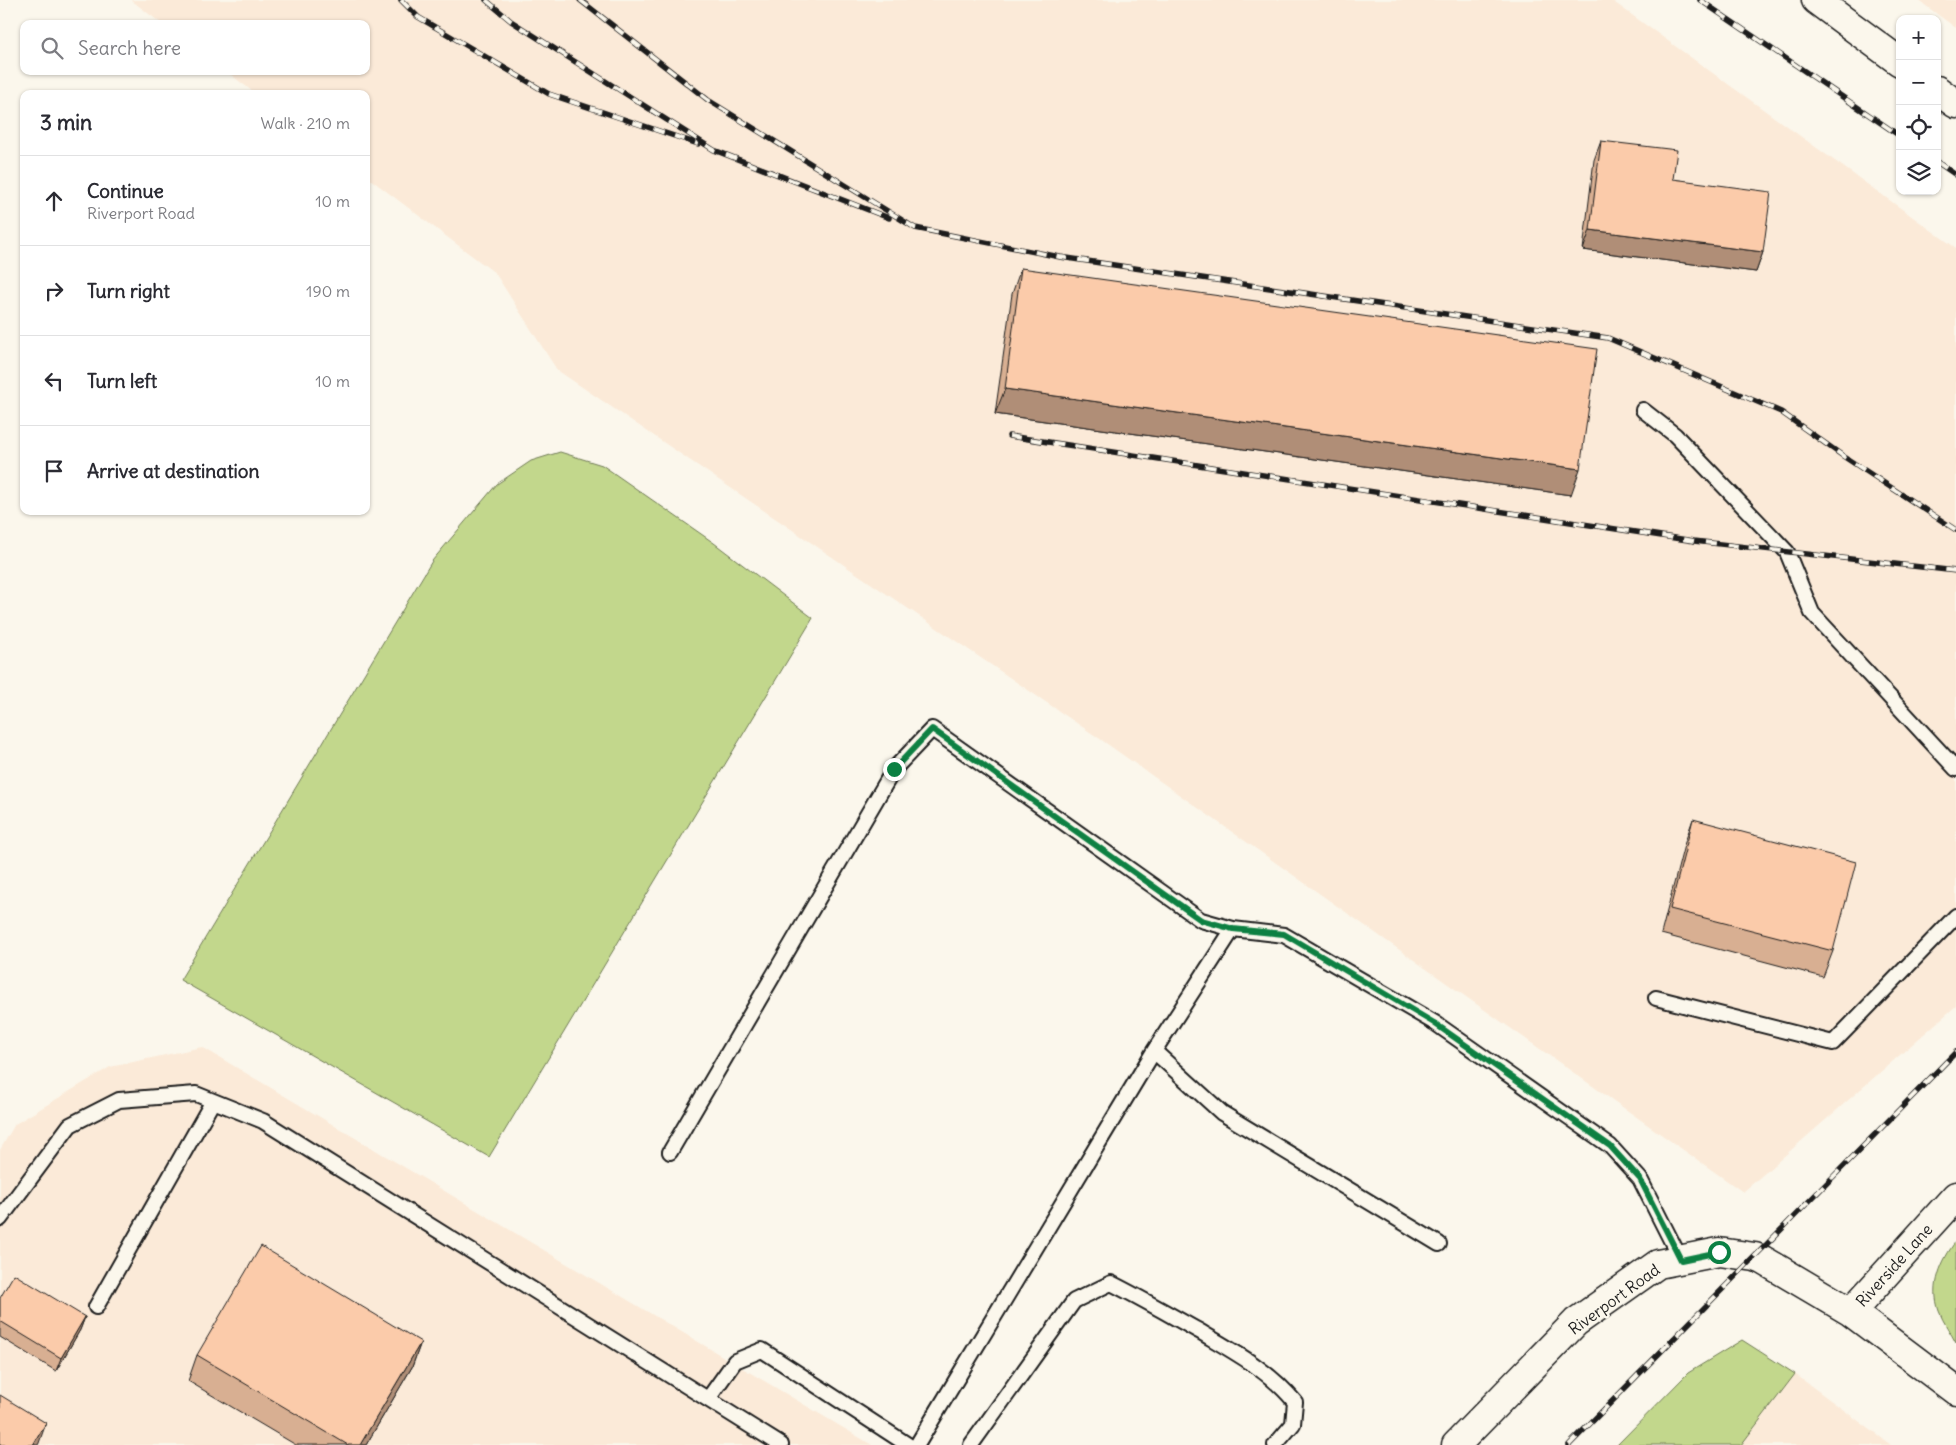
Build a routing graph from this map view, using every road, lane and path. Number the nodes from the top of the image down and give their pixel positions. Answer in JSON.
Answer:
{"nodes":[{"id":1,"x":1816,"y":0,"type":"edge"},
{"id":2,"x":1897,"y":60,"type":"edge"},
{"id":3,"x":1941,"y":93,"type":"edge"},
{"id":4,"x":1956,"y":104,"type":"edge"},
{"id":5,"x":1643,"y":410,"type":"dead end"},
{"id":6,"x":1956,"y":768,"type":"edge"},
{"id":7,"x":1956,"y":916,"type":"edge"},
{"id":8,"x":1233,"y":929,"type":"junction"},
{"id":9,"x":1656,"y":998,"type":"dead end"},
{"id":10,"x":1154,"y":1051,"type":"junction"},
{"id":11,"x":213,"y":1101,"type":"junction"},
{"id":12,"x":670,"y":1152,"type":"dead end"},
{"id":13,"x":1956,"y":1196,"type":"edge"},
{"id":14,"x":0,"y":1219,"type":"edge"},
{"id":15,"x":1439,"y":1244,"type":"dead end"},
{"id":16,"x":1681,"y":1260,"type":"junction"},
{"id":17,"x":96,"y":1307,"type":"dead end"},
{"id":18,"x":1851,"y":1312,"type":"junction"},
{"id":19,"x":1956,"y":1391,"type":"edge"},
{"id":20,"x":708,"y":1399,"type":"junction"},
{"id":21,"x":781,"y":1445,"type":"edge"},
{"id":22,"x":908,"y":1445,"type":"edge"},
{"id":23,"x":917,"y":1445,"type":"edge"},
{"id":24,"x":971,"y":1445,"type":"edge"},
{"id":25,"x":1275,"y":1445,"type":"edge"},
{"id":26,"x":1456,"y":1445,"type":"edge"}],
"edges":[{"from":1,"to":2,"type":"street"},
{"from":3,"to":4,"type":"street"},
{"from":5,"to":6,"type":"lane"},
{"from":7,"to":9,"type":"lane"},
{"from":8,"to":10,"type":"lane"},
{"from":8,"to":12,"type":"lane"},
{"from":8,"to":16,"type":"lane"},
{"from":10,"to":15,"type":"lane"},
{"from":10,"to":23,"type":"lane"},
{"from":11,"to":14,"type":"lane"},
{"from":11,"to":17,"type":"lane"},
{"from":11,"to":20,"type":"lane"},
{"from":13,"to":18,"type":"street","name":"Riverside Lane"},
{"from":16,"to":18,"type":"street","name":"Riverport Road"},
{"from":16,"to":26,"type":"street","name":"Riverport Road"},
{"from":18,"to":19,"type":"street","name":"Riverport Road"},
{"from":20,"to":21,"type":"lane"},
{"from":20,"to":22,"type":"lane"},
{"from":24,"to":25,"type":"lane"}]}
